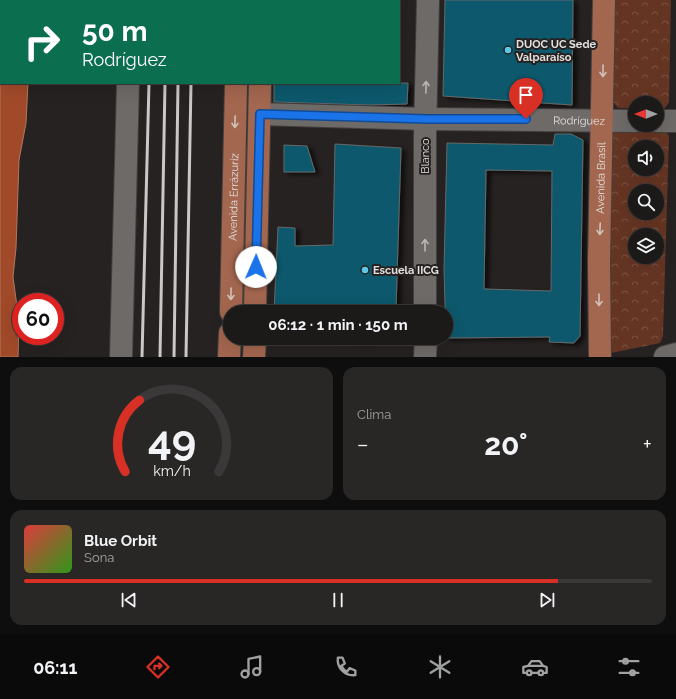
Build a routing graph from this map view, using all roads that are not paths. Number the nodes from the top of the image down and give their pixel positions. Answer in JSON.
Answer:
{"nodes":[{"id":1,"x":428,"y":0,"type":"edge"},
{"id":2,"x":604,"y":0,"type":"edge"},
{"id":3,"x":128,"y":84,"type":"edge"},
{"id":4,"x":236,"y":84,"type":"edge"},
{"id":5,"x":260,"y":84,"type":"edge"},
{"id":6,"x":260,"y":114,"type":"junction"},
{"id":7,"x":426,"y":119,"type":"junction"},
{"id":8,"x":602,"y":120,"type":"junction"},
{"id":9,"x":628,"y":121,"type":"edge"},
{"id":10,"x":664,"y":121,"type":"edge"},
{"id":11,"x":676,"y":122,"type":"edge"},
{"id":12,"x":230,"y":305,"type":"edge"},
{"id":13,"x":255,"y":305,"type":"edge"},
{"id":14,"x":426,"y":305,"type":"edge"},
{"id":15,"x":230,"y":345,"type":"edge"},
{"id":16,"x":255,"y":345,"type":"edge"},
{"id":17,"x":426,"y":345,"type":"edge"},
{"id":18,"x":676,"y":354,"type":"edge"},
{"id":19,"x":121,"y":357,"type":"edge"},
{"id":20,"x":229,"y":357,"type":"edge"},
{"id":21,"x":254,"y":357,"type":"edge"},
{"id":22,"x":425,"y":357,"type":"edge"},
{"id":23,"x":600,"y":357,"type":"edge"},
{"id":24,"x":665,"y":357,"type":"edge"}],
"edges":[{"from":7,"to":1,"type":"street","name":"Blanco","one_way":true},
{"from":2,"to":8,"type":"main road","name":"Avenida Brasil","one_way":true},
{"from":3,"to":19,"type":"street"},
{"from":4,"to":12,"type":"main road","name":"Avenida Errázuriz","one_way":true},
{"from":5,"to":6,"type":"main road"},
{"from":6,"to":7,"type":"street","name":"Rodríguez"},
{"from":6,"to":13,"type":"main road"},
{"from":7,"to":8,"type":"street","name":"Rodríguez"},
{"from":14,"to":7,"type":"street","name":"Blanco","one_way":true},
{"from":8,"to":9,"type":"street","name":"Rodríguez"},
{"from":8,"to":23,"type":"main road","name":"Avenida Brasil","one_way":true},
{"from":10,"to":11,"type":"street"},
{"from":15,"to":20,"type":"main road"},
{"from":16,"to":21,"type":"main road"},
{"from":17,"to":22,"type":"street"},
{"from":18,"to":24,"type":"street"}]}
